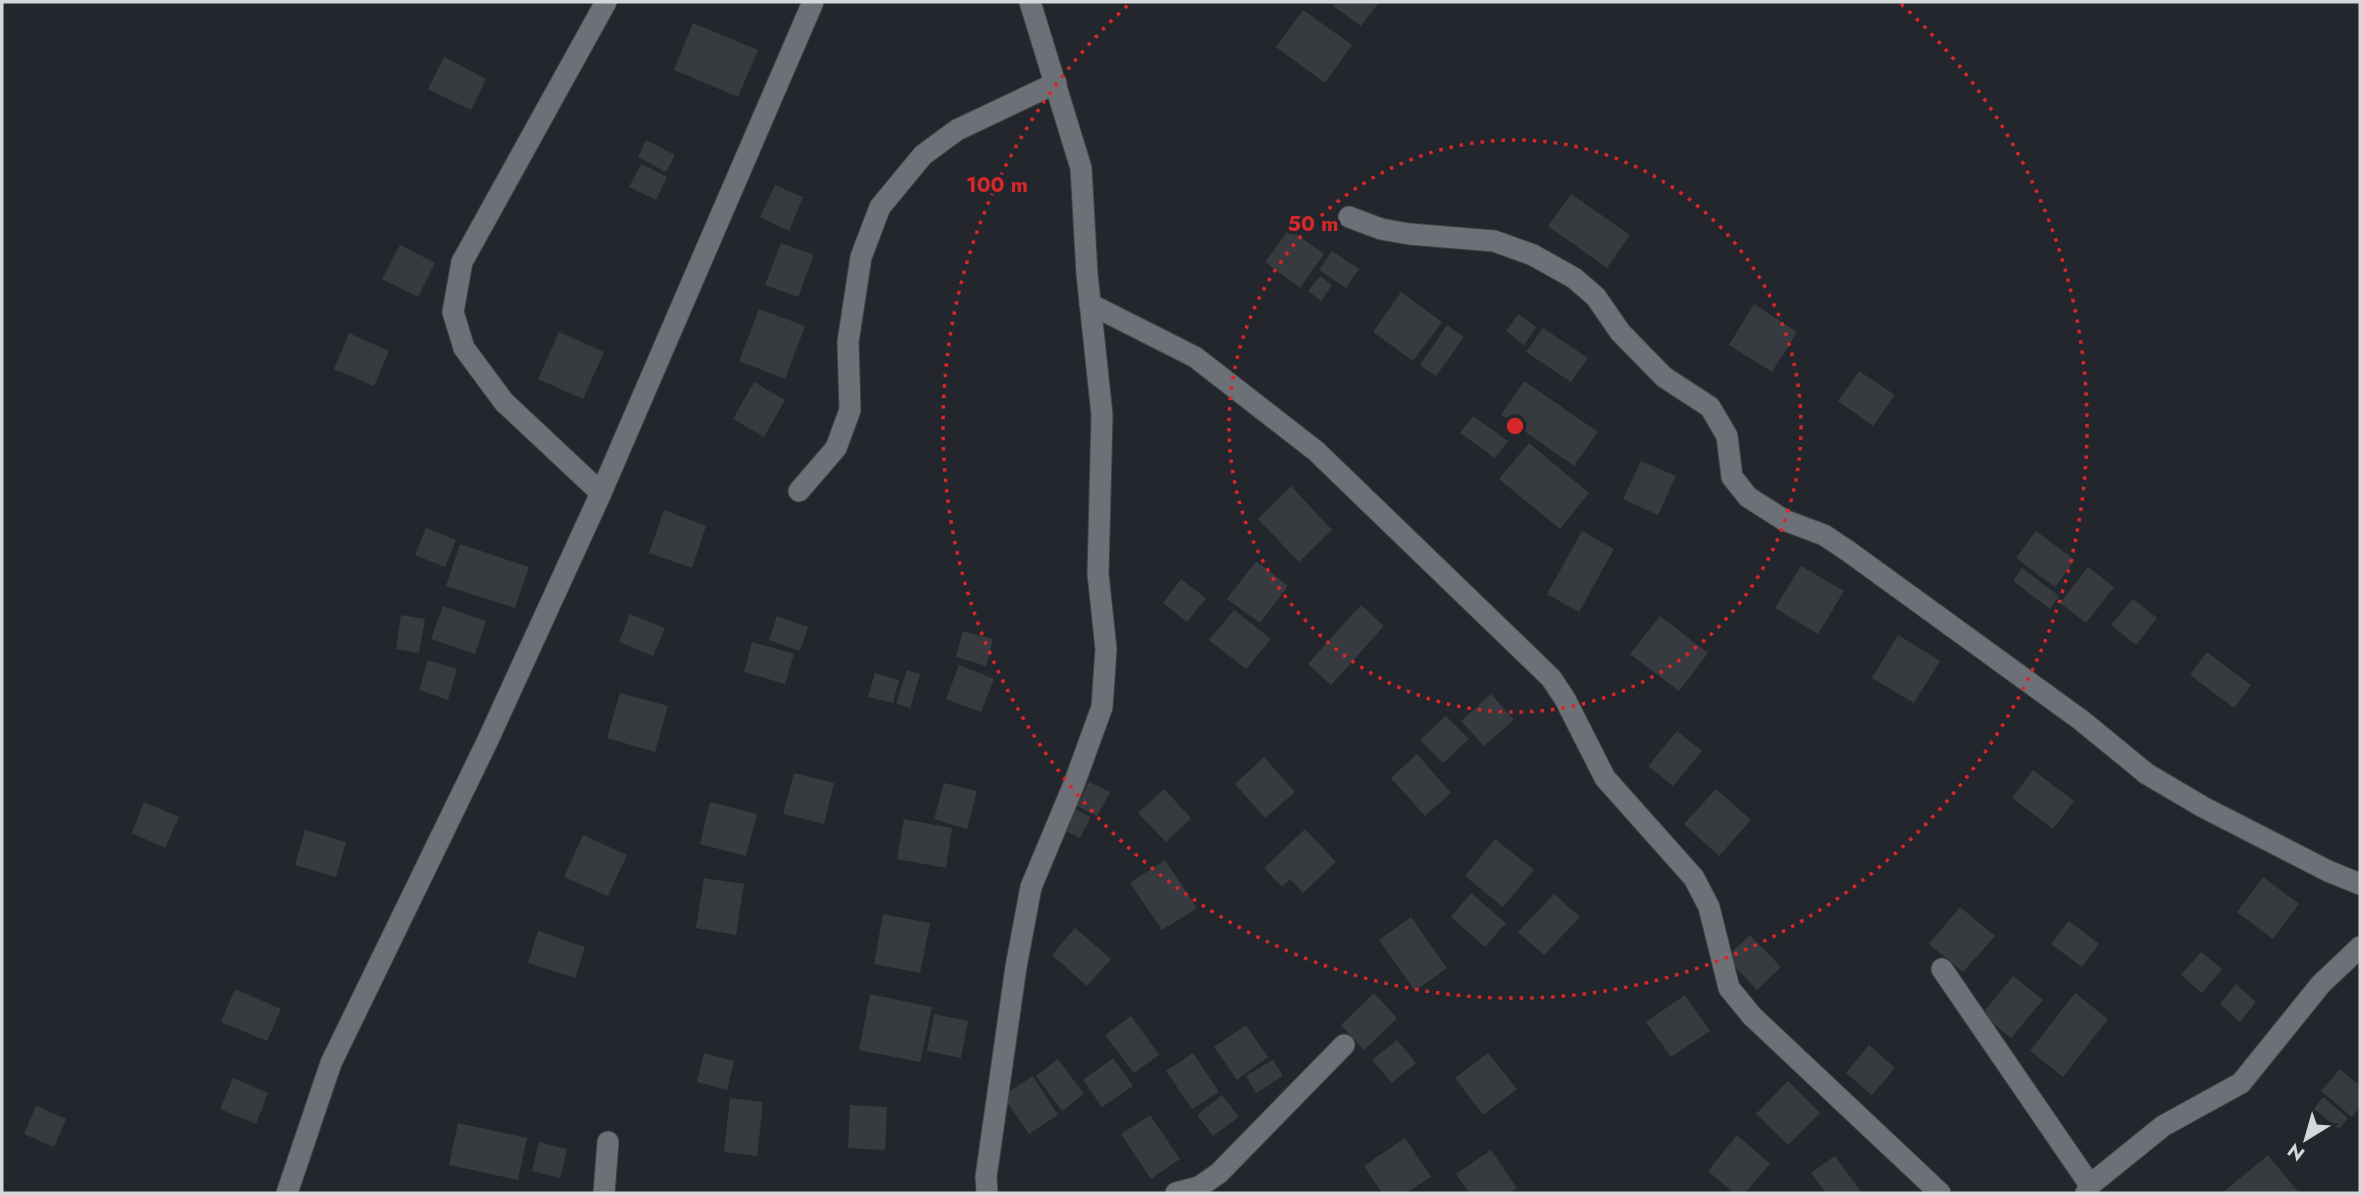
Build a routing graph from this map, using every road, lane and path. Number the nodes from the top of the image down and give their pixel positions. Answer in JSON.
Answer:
{"nodes":[{"id":1,"x":606,"y":2,"type":"edge"},
{"id":2,"x":813,"y":2,"type":"edge"},
{"id":3,"x":1030,"y":2,"type":"edge"},
{"id":4,"x":1056,"y":83,"type":"junction"},
{"id":5,"x":1349,"y":217,"type":"dead end"},
{"id":6,"x":1090,"y":304,"type":"junction"},
{"id":7,"x":799,"y":491,"type":"dead end"},
{"id":8,"x":601,"y":493,"type":"junction"},
{"id":9,"x":2360,"y":884,"type":"edge"},
{"id":10,"x":2360,"y":947,"type":"edge"},
{"id":11,"x":1942,"y":969,"type":"dead end"},
{"id":12,"x":1344,"y":1045,"type":"dead end"},
{"id":13,"x":608,"y":1142,"type":"dead end"},
{"id":14,"x":2088,"y":1189,"type":"edge"},
{"id":15,"x":287,"y":1193,"type":"edge"},
{"id":16,"x":604,"y":1193,"type":"edge"},
{"id":17,"x":986,"y":1193,"type":"edge"},
{"id":18,"x":1176,"y":1193,"type":"edge"},
{"id":19,"x":1940,"y":1193,"type":"edge"}],
"edges":[{"from":1,"to":8,"type":"street"},
{"from":2,"to":8,"type":"street"},
{"from":3,"to":4,"type":"street"},
{"from":4,"to":6,"type":"street"},
{"from":4,"to":7,"type":"street"},
{"from":5,"to":9,"type":"street"},
{"from":6,"to":17,"type":"street"},
{"from":6,"to":19,"type":"street"},
{"from":8,"to":15,"type":"street"},
{"from":10,"to":14,"type":"street"},
{"from":11,"to":14,"type":"street"},
{"from":12,"to":18,"type":"street"},
{"from":13,"to":16,"type":"street"}]}
